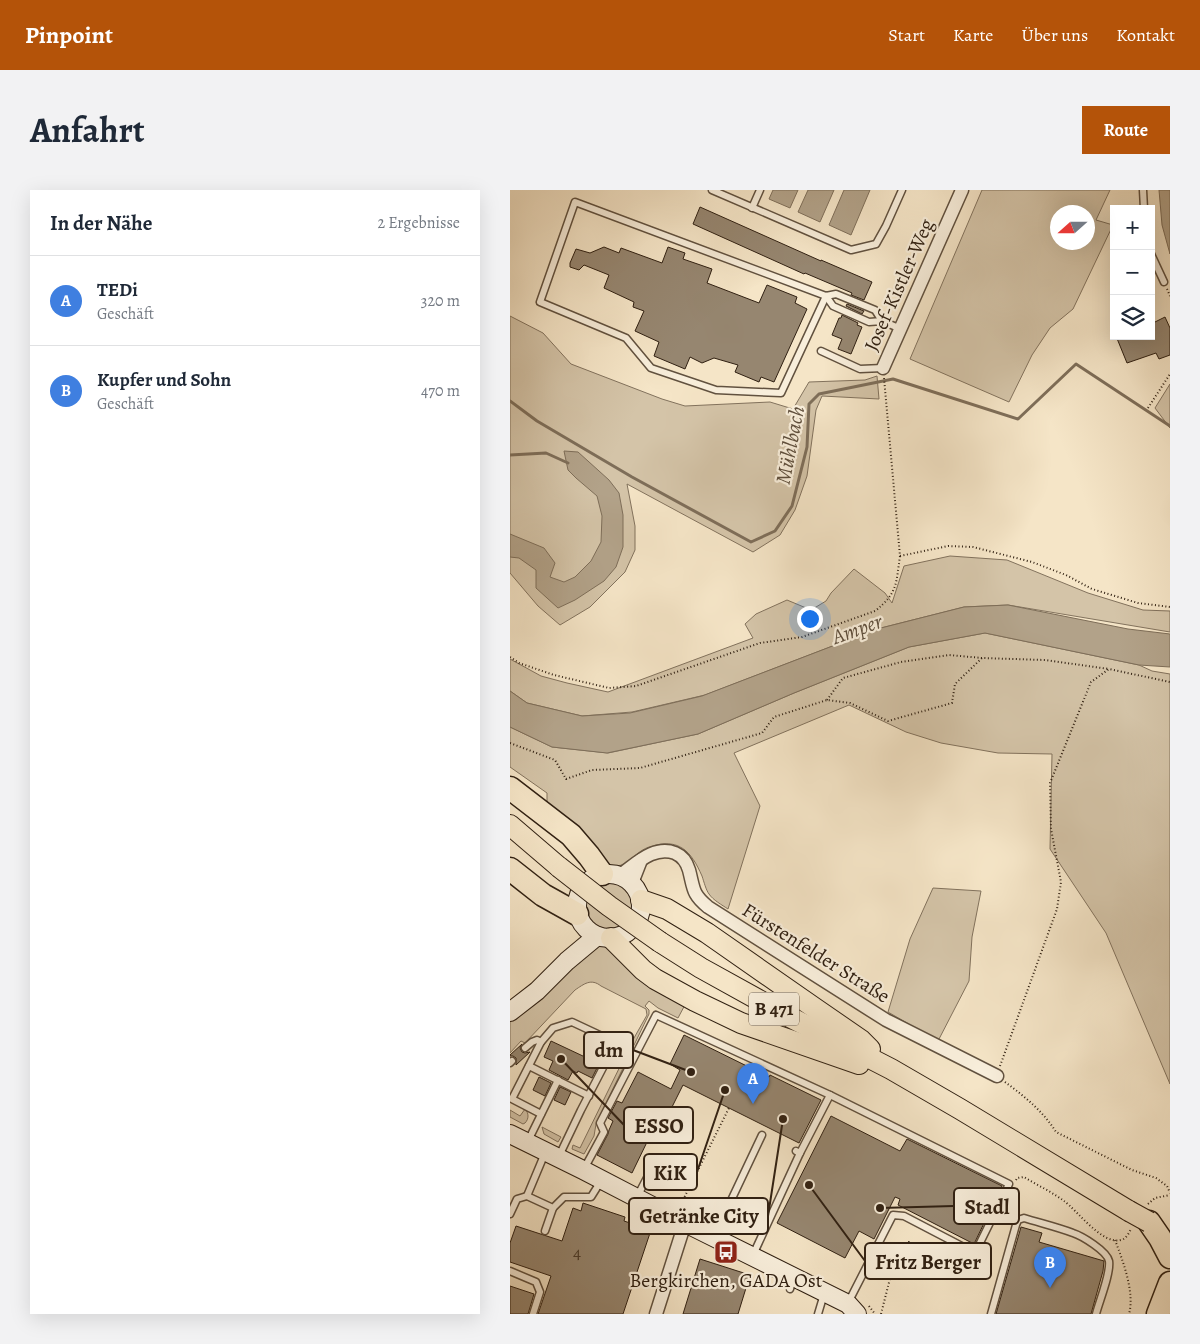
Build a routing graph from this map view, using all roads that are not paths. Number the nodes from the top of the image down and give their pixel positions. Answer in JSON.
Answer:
{"nodes":[{"id":1,"x":712,"y":190,"type":"edge"},
{"id":2,"x":760,"y":190,"type":"edge"},
{"id":3,"x":902,"y":190,"type":"edge"},
{"id":4,"x":962,"y":190,"type":"edge"},
{"id":5,"x":1143,"y":190,"type":"edge"},
{"id":6,"x":1144,"y":205,"type":"edge"},
{"id":7,"x":752,"y":208,"type":"junction"},
{"id":8,"x":1155,"y":263,"type":"edge"},
{"id":9,"x":1164,"y":282,"type":"dead end"},
{"id":10,"x":826,"y":296,"type":"junction"},
{"id":11,"x":882,"y":321,"type":"junction"},
{"id":12,"x":901,"y":329,"type":"junction"},
{"id":13,"x":821,"y":351,"type":"dead end"},
{"id":14,"x":884,"y":372,"type":"joint"},
{"id":15,"x":510,"y":788,"type":"edge"},
{"id":16,"x":510,"y":825,"type":"edge"},
{"id":17,"x":510,"y":869,"type":"edge"},
{"id":18,"x":624,"y":883,"type":"junction"},
{"id":19,"x":592,"y":929,"type":"junction"},
{"id":20,"x":510,"y":1012,"type":"edge"},
{"id":21,"x":541,"y":1042,"type":"junction"},
{"id":22,"x":525,"y":1048,"type":"dead end"},
{"id":23,"x":529,"y":1066,"type":"junction"},
{"id":24,"x":891,"y":1069,"type":"junction"},
{"id":25,"x":996,"y":1075,"type":"road end"},
{"id":26,"x":558,"y":1080,"type":"junction"},
{"id":27,"x":830,"y":1095,"type":"junction"},
{"id":28,"x":589,"y":1096,"type":"junction"},
{"id":29,"x":511,"y":1098,"type":"edge"},
{"id":30,"x":541,"y":1114,"type":"junction"},
{"id":31,"x":510,"y":1134,"type":"edge"},
{"id":32,"x":762,"y":1135,"type":"dead end"},
{"id":33,"x":528,"y":1142,"type":"junction"},
{"id":34,"x":552,"y":1155,"type":"junction"},
{"id":35,"x":583,"y":1170,"type":"junction"},
{"id":36,"x":650,"y":1172,"type":"dead end"},
{"id":37,"x":602,"y":1180,"type":"junction"},
{"id":38,"x":527,"y":1196,"type":"junction"},
{"id":39,"x":637,"y":1198,"type":"junction"},
{"id":40,"x":553,"y":1208,"type":"junction"},
{"id":41,"x":727,"y":1209,"type":"dead end"},
{"id":42,"x":510,"y":1214,"type":"edge"},
{"id":43,"x":1138,"y":1218,"type":"junction"},
{"id":44,"x":685,"y":1223,"type":"junction"},
{"id":45,"x":546,"y":1231,"type":"dead end"},
{"id":46,"x":1170,"y":1234,"type":"edge"},
{"id":47,"x":752,"y":1256,"type":"junction"},
{"id":48,"x":1170,"y":1257,"type":"edge"},
{"id":49,"x":510,"y":1271,"type":"edge"},
{"id":50,"x":1170,"y":1283,"type":"edge"},
{"id":51,"x":824,"y":1292,"type":"junction"},
{"id":52,"x":852,"y":1309,"type":"edge"},
{"id":53,"x":533,"y":1314,"type":"edge"},
{"id":54,"x":656,"y":1314,"type":"edge"},
{"id":55,"x":818,"y":1314,"type":"edge"},
{"id":56,"x":991,"y":1314,"type":"edge"},
{"id":57,"x":1096,"y":1314,"type":"edge"},
{"id":58,"x":1158,"y":1314,"type":"edge"}],
"edges":[{"from":1,"to":7,"type":"lane"},
{"from":2,"to":7,"type":"lane"},
{"from":3,"to":7,"type":"lane"},
{"from":4,"to":12,"type":"street","name":"Josef-Kistler-Weg"},
{"from":5,"to":6,"type":"lane"},
{"from":8,"to":9,"type":"lane"},
{"from":10,"to":10,"type":"lane"},
{"from":10,"to":11,"type":"lane"},
{"from":10,"to":11,"type":"lane"},
{"from":11,"to":12,"type":"lane"},
{"from":12,"to":14,"type":"street","name":"Josef-Kistler-Weg"},
{"from":13,"to":14,"type":"lane"},
{"from":15,"to":18,"type":"highway"},
{"from":16,"to":24,"type":"main road","number":"B 471","bridge":true},
{"from":17,"to":19,"type":"highway"},
{"from":18,"to":19,"type":"street"},
{"from":18,"to":19,"type":"street"},
{"from":18,"to":24,"type":"main road"},
{"from":18,"to":25,"type":"street","name":"Fürstenfelder Straße"},
{"from":19,"to":20,"type":"street"},
{"from":19,"to":24,"type":"main road"},
{"from":21,"to":22,"type":"lane"},
{"from":21,"to":23,"type":"lane"},
{"from":21,"to":28,"type":"lane"},
{"from":23,"to":26,"type":"lane"},
{"from":23,"to":29,"type":"lane"},
{"from":24,"to":43,"type":"main road","number":"B 471"},
{"from":26,"to":28,"type":"lane"},
{"from":26,"to":30,"type":"lane"},
{"from":27,"to":35,"type":"lane"},
{"from":27,"to":47,"type":"lane"},
{"from":27,"to":52,"type":"lane"},
{"from":28,"to":34,"type":"lane"},
{"from":29,"to":30,"type":"lane"},
{"from":30,"to":33,"type":"lane"},
{"from":31,"to":33,"type":"street"},
{"from":32,"to":41,"type":"lane"},
{"from":33,"to":34,"type":"street"},
{"from":34,"to":35,"type":"street"},
{"from":34,"to":38,"type":"lane"},
{"from":35,"to":37,"type":"street"},
{"from":36,"to":39,"type":"lane"},
{"from":37,"to":39,"type":"street"},
{"from":37,"to":40,"type":"lane"},
{"from":38,"to":40,"type":"lane"},
{"from":38,"to":42,"type":"lane"},
{"from":39,"to":44,"type":"street"},
{"from":40,"to":45,"type":"lane"},
{"from":43,"to":46,"type":"main road","number":"B 471"},
{"from":43,"to":48,"type":"highway"},
{"from":44,"to":47,"type":"street"},
{"from":44,"to":54,"type":"street"},
{"from":47,"to":51,"type":"street"},
{"from":49,"to":53,"type":"lane"},
{"from":50,"to":58,"type":"highway"},
{"from":51,"to":52,"type":"street"},
{"from":51,"to":55,"type":"lane"},
{"from":56,"to":57,"type":"lane"}]}
